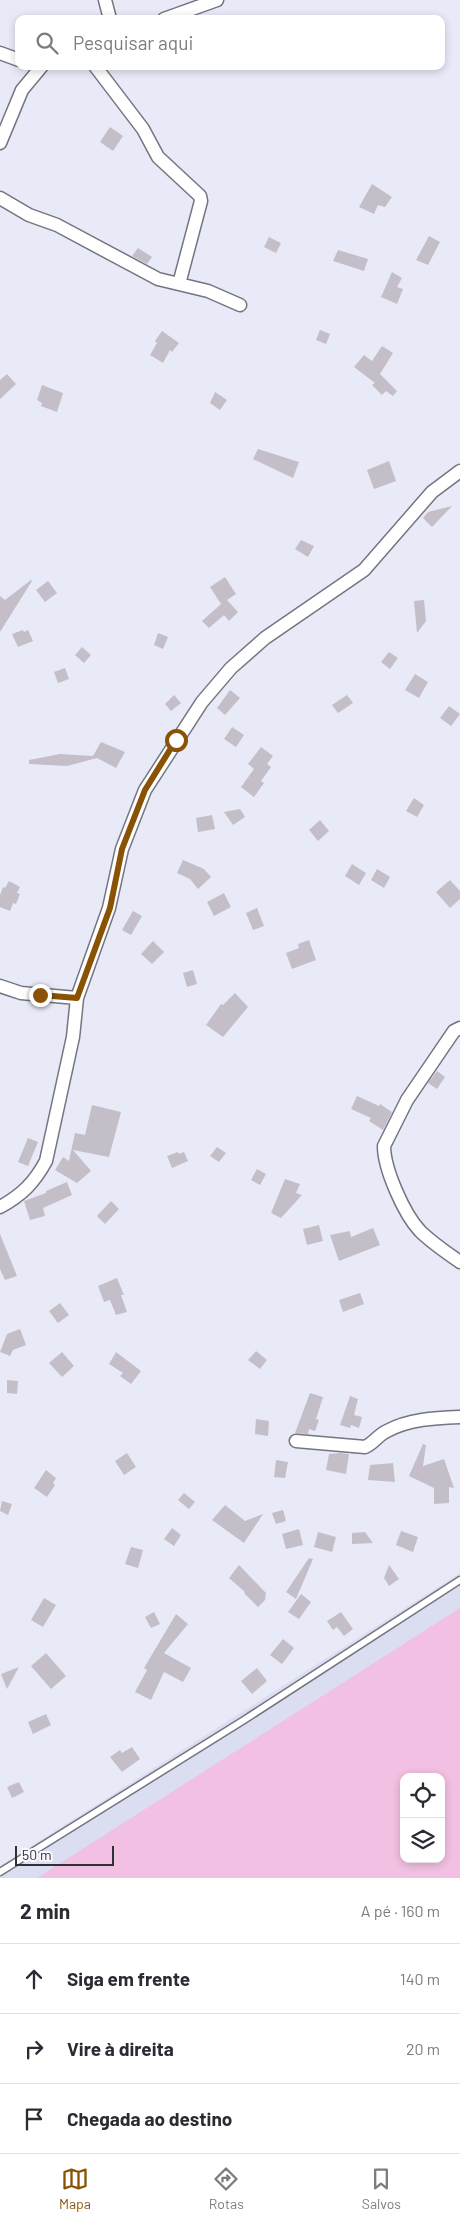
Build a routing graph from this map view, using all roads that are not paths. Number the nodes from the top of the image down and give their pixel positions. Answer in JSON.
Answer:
{"nodes":[{"id":1,"x":105,"y":0,"type":"edge"},
{"id":2,"x":217,"y":0,"type":"edge"},
{"id":3,"x":109,"y":15,"type":"edge"},
{"id":4,"x":175,"y":15,"type":"edge"},
{"id":5,"x":0,"y":52,"type":"edge"},
{"id":6,"x":15,"y":58,"type":"edge"},
{"id":7,"x":39,"y":70,"type":"edge"},
{"id":8,"x":98,"y":70,"type":"edge"},
{"id":9,"x":0,"y":143,"type":"edge"},
{"id":10,"x":0,"y":198,"type":"edge"},
{"id":11,"x":179,"y":284,"type":"junction"},
{"id":12,"x":240,"y":305,"type":"dead end"},
{"id":13,"x":460,"y":471,"type":"edge"},
{"id":14,"x":0,"y":986,"type":"edge"},
{"id":15,"x":77,"y":998,"type":"junction"},
{"id":16,"x":460,"y":1028,"type":"edge"},
{"id":17,"x":0,"y":1207,"type":"edge"},
{"id":18,"x":460,"y":1262,"type":"edge"},
{"id":19,"x":460,"y":1417,"type":"edge"},
{"id":20,"x":296,"y":1441,"type":"dead end"},
{"id":21,"x":460,"y":1580,"type":"edge"},
{"id":22,"x":0,"y":1872,"type":"edge"}],
"edges":[{"from":1,"to":3,"type":"street"},
{"from":2,"to":4,"type":"street"},
{"from":5,"to":6,"type":"street"},
{"from":7,"to":9,"type":"street"},
{"from":8,"to":11,"type":"street"},
{"from":10,"to":11,"type":"street"},
{"from":11,"to":12,"type":"street"},
{"from":13,"to":15,"type":"street"},
{"from":14,"to":15,"type":"street"},
{"from":15,"to":17,"type":"street"},
{"from":16,"to":18,"type":"street"},
{"from":19,"to":20,"type":"street"},
{"from":21,"to":22,"type":"lane"}]}
